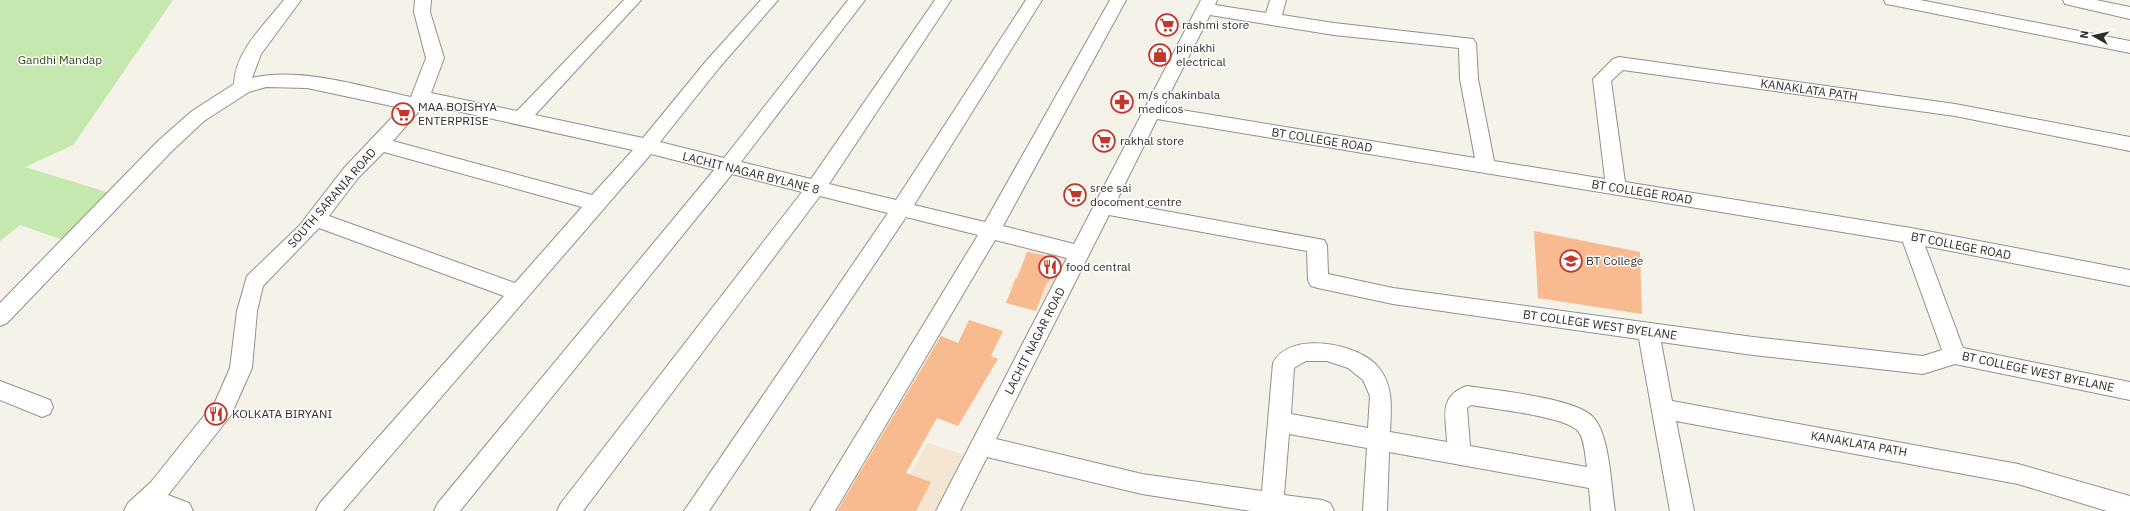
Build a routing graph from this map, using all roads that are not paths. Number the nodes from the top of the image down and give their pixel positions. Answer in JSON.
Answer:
{"nodes":[{"id":1,"x":293,"y":0,"type":"edge"},
{"id":2,"x":423,"y":0,"type":"edge"},
{"id":3,"x":633,"y":0,"type":"edge"},
{"id":4,"x":770,"y":0,"type":"edge"},
{"id":5,"x":857,"y":0,"type":"edge"},
{"id":6,"x":943,"y":0,"type":"edge"},
{"id":7,"x":1034,"y":0,"type":"edge"},
{"id":8,"x":1118,"y":0,"type":"edge"},
{"id":9,"x":1278,"y":0,"type":"edge"},
{"id":10,"x":1892,"y":0,"type":"edge"},
{"id":11,"x":2071,"y":0,"type":"edge"},
{"id":12,"x":1207,"y":4,"type":"edge"},
{"id":13,"x":2130,"y":13,"type":"edge"},
{"id":14,"x":1272,"y":19,"type":"junction"},
{"id":15,"x":2130,"y":47,"type":"edge"},
{"id":16,"x":243,"y":87,"type":"junction"},
{"id":17,"x":418,"y":101,"type":"junction"},
{"id":18,"x":1152,"y":112,"type":"junction"},
{"id":19,"x":522,"y":118,"type":"junction"},
{"id":20,"x":380,"y":144,"type":"junction"},
{"id":21,"x":2130,"y":144,"type":"edge"},
{"id":22,"x":648,"y":146,"type":"junction"},
{"id":23,"x":727,"y":167,"type":"junction"},
{"id":24,"x":1486,"y":167,"type":"junction"},
{"id":25,"x":1616,"y":188,"type":"junction"},
{"id":26,"x":814,"y":189,"type":"junction"},
{"id":27,"x":597,"y":204,"type":"junction"},
{"id":28,"x":1104,"y":207,"type":"junction"},
{"id":29,"x":901,"y":209,"type":"junction"},
{"id":30,"x":316,"y":219,"type":"junction"},
{"id":31,"x":991,"y":230,"type":"junction"},
{"id":32,"x":1911,"y":236,"type":"junction"},
{"id":33,"x":1080,"y":253,"type":"junction"},
{"id":34,"x":2130,"y":278,"type":"edge"},
{"id":35,"x":519,"y":293,"type":"junction"},
{"id":36,"x":0,"y":317,"type":"edge"},
{"id":37,"x":1648,"y":332,"type":"junction"},
{"id":38,"x":1955,"y":355,"type":"junction"},
{"id":39,"x":0,"y":390,"type":"edge"},
{"id":40,"x":2130,"y":391,"type":"edge"},
{"id":41,"x":42,"y":407,"type":"dead end"},
{"id":42,"x":1662,"y":409,"type":"junction"},
{"id":43,"x":1279,"y":422,"type":"junction"},
{"id":44,"x":1378,"y":439,"type":"junction"},
{"id":45,"x":981,"y":446,"type":"junction"},
{"id":46,"x":1459,"y":454,"type":"junction"},
{"id":47,"x":1598,"y":479,"type":"junction"},
{"id":48,"x":1272,"y":504,"type":"junction"},
{"id":49,"x":143,"y":505,"type":"edge"},
{"id":50,"x":2130,"y":507,"type":"edge"},
{"id":51,"x":181,"y":511,"type":"edge"},
{"id":52,"x":328,"y":511,"type":"edge"},
{"id":53,"x":446,"y":511,"type":"edge"},
{"id":54,"x":569,"y":511,"type":"edge"},
{"id":55,"x":696,"y":511,"type":"edge"},
{"id":56,"x":822,"y":511,"type":"edge"},
{"id":57,"x":948,"y":511,"type":"edge"},
{"id":58,"x":1322,"y":511,"type":"edge"},
{"id":59,"x":1375,"y":511,"type":"edge"},
{"id":60,"x":1603,"y":511,"type":"edge"},
{"id":61,"x":1682,"y":511,"type":"edge"}],
"edges":[{"from":1,"to":16,"type":"street"},
{"from":2,"to":17,"type":"street","name":"SOUTH SARANIA ROAD"},
{"from":3,"to":19,"type":"street"},
{"from":4,"to":22,"type":"street"},
{"from":5,"to":23,"type":"street"},
{"from":6,"to":26,"type":"street"},
{"from":7,"to":29,"type":"street"},
{"from":8,"to":31,"type":"street"},
{"from":9,"to":14,"type":"street"},
{"from":10,"to":15,"type":"street"},
{"from":11,"to":13,"type":"street"},
{"from":12,"to":14,"type":"street"},
{"from":12,"to":18,"type":"street","name":"LACHIT NAGAR ROAD"},
{"from":14,"to":24,"type":"street"},
{"from":16,"to":17,"type":"street","name":"LACHIT NAGAR BYLANE 8"},
{"from":16,"to":36,"type":"street","name":"LACHIT NAGAR BYLANE 8"},
{"from":17,"to":19,"type":"street","name":"LACHIT NAGAR BYLANE 8"},
{"from":17,"to":20,"type":"street","name":"SOUTH SARANIA ROAD"},
{"from":18,"to":24,"type":"street","name":"BT COLLEGE ROAD"},
{"from":18,"to":28,"type":"street","name":"LACHIT NAGAR ROAD"},
{"from":19,"to":22,"type":"street","name":"LACHIT NAGAR BYLANE 8"},
{"from":20,"to":27,"type":"street"},
{"from":20,"to":30,"type":"street","name":"SOUTH SARANIA ROAD"},
{"from":21,"to":25,"type":"street","name":"KANAKLATA PATH"},
{"from":22,"to":23,"type":"street","name":"LACHIT NAGAR BYLANE 8"},
{"from":22,"to":27,"type":"street"},
{"from":23,"to":26,"type":"street","name":"LACHIT NAGAR BYLANE 8"},
{"from":23,"to":53,"type":"street"},
{"from":24,"to":25,"type":"street","name":"BT COLLEGE ROAD"},
{"from":25,"to":32,"type":"street","name":"BT COLLEGE ROAD"},
{"from":26,"to":29,"type":"street","name":"LACHIT NAGAR BYLANE 8"},
{"from":26,"to":54,"type":"street"},
{"from":27,"to":35,"type":"street"},
{"from":28,"to":33,"type":"street","name":"LACHIT NAGAR ROAD"},
{"from":28,"to":37,"type":"street","name":"BT COLLEGE WEST BYELANE"},
{"from":29,"to":31,"type":"street","name":"LACHIT NAGAR BYLANE 8"},
{"from":29,"to":55,"type":"street"},
{"from":30,"to":35,"type":"street"},
{"from":30,"to":49,"type":"street","name":"SOUTH SARANIA ROAD"},
{"from":31,"to":33,"type":"street","name":"LACHIT NAGAR BYLANE 8"},
{"from":31,"to":56,"type":"street"},
{"from":32,"to":34,"type":"street","name":"BT COLLEGE ROAD"},
{"from":32,"to":38,"type":"street"},
{"from":33,"to":45,"type":"street","name":"LACHIT NAGAR ROAD"},
{"from":35,"to":52,"type":"street"},
{"from":37,"to":38,"type":"street","name":"BT COLLEGE WEST BYELANE"},
{"from":37,"to":42,"type":"street"},
{"from":38,"to":40,"type":"street","name":"BT COLLEGE WEST BYELANE"},
{"from":39,"to":41,"type":"street"},
{"from":42,"to":50,"type":"street","name":"KANAKLATA PATH"},
{"from":42,"to":61,"type":"street"},
{"from":43,"to":44,"type":"street"},
{"from":43,"to":44,"type":"street"},
{"from":43,"to":48,"type":"street"},
{"from":44,"to":46,"type":"street"},
{"from":44,"to":59,"type":"street"},
{"from":45,"to":48,"type":"street"},
{"from":45,"to":57,"type":"street","name":"LACHIT NAGAR ROAD"},
{"from":46,"to":47,"type":"street"},
{"from":46,"to":47,"type":"street"},
{"from":47,"to":60,"type":"street"},
{"from":48,"to":58,"type":"street"},
{"from":49,"to":51,"type":"street"}]}
